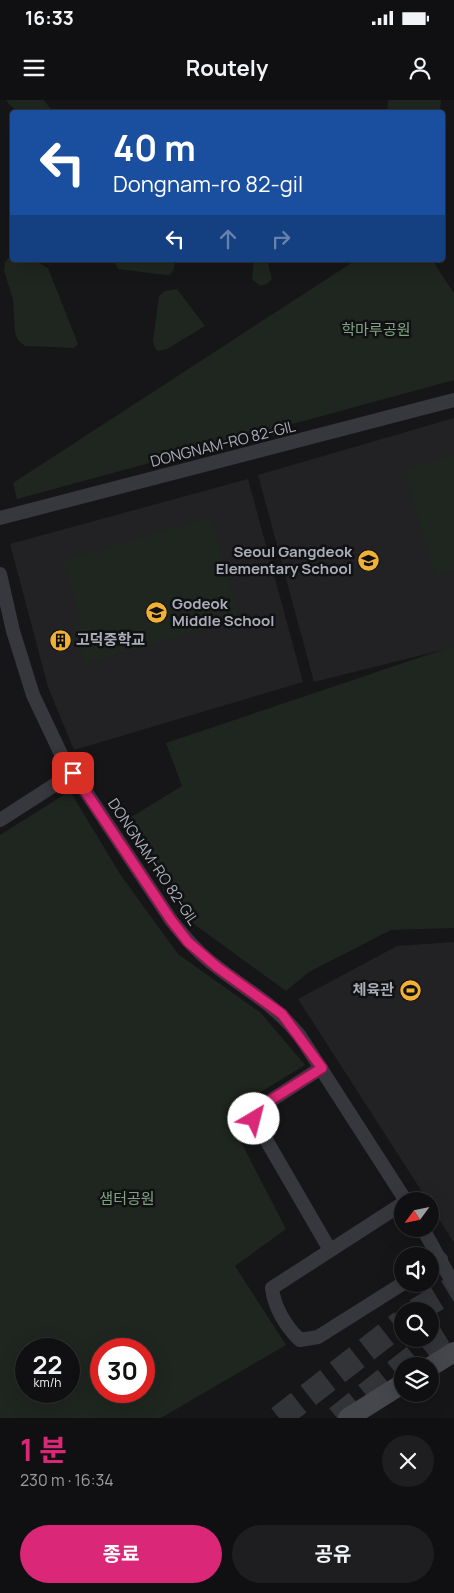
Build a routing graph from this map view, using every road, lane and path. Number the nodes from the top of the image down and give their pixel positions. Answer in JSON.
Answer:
{"nodes":[{"id":1,"x":454,"y":400,"type":"edge"},
{"id":2,"x":0,"y":518,"type":"edge"},
{"id":3,"x":0,"y":574,"type":"edge"},
{"id":4,"x":73,"y":773,"type":"junction"},
{"id":5,"x":0,"y":820,"type":"edge"},
{"id":6,"x":322,"y":1068,"type":"junction"},
{"id":7,"x":400,"y":1192,"type":"edge"},
{"id":8,"x":394,"y":1209,"type":"edge"},
{"id":9,"x":330,"y":1250,"type":"junction"},
{"id":10,"x":439,"y":1266,"type":"edge"},
{"id":11,"x":454,"y":1285,"type":"edge"},
{"id":12,"x":394,"y":1289,"type":"edge"},
{"id":13,"x":454,"y":1352,"type":"edge"},
{"id":14,"x":439,"y":1361,"type":"edge"},
{"id":15,"x":394,"y":1389,"type":"edge"},
{"id":16,"x":348,"y":1418,"type":"edge"}],
"edges":[{"from":1,"to":2,"type":"street","name":"DONGNAM-RO 82-GIL"},
{"from":3,"to":4,"type":"street","name":"DONGNAM-RO 82-GIL"},
{"from":4,"to":5,"type":"street"},
{"from":4,"to":6,"type":"street","name":"DONGNAM-RO 82-GIL"},
{"from":6,"to":7,"type":"street","name":"DONGNAM-RO 82-GIL"},
{"from":6,"to":9,"type":"street"},
{"from":8,"to":9,"type":"street"},
{"from":9,"to":12,"type":"street"},
{"from":10,"to":11,"type":"street"},
{"from":13,"to":14,"type":"main road"},
{"from":15,"to":16,"type":"main road"}]}
